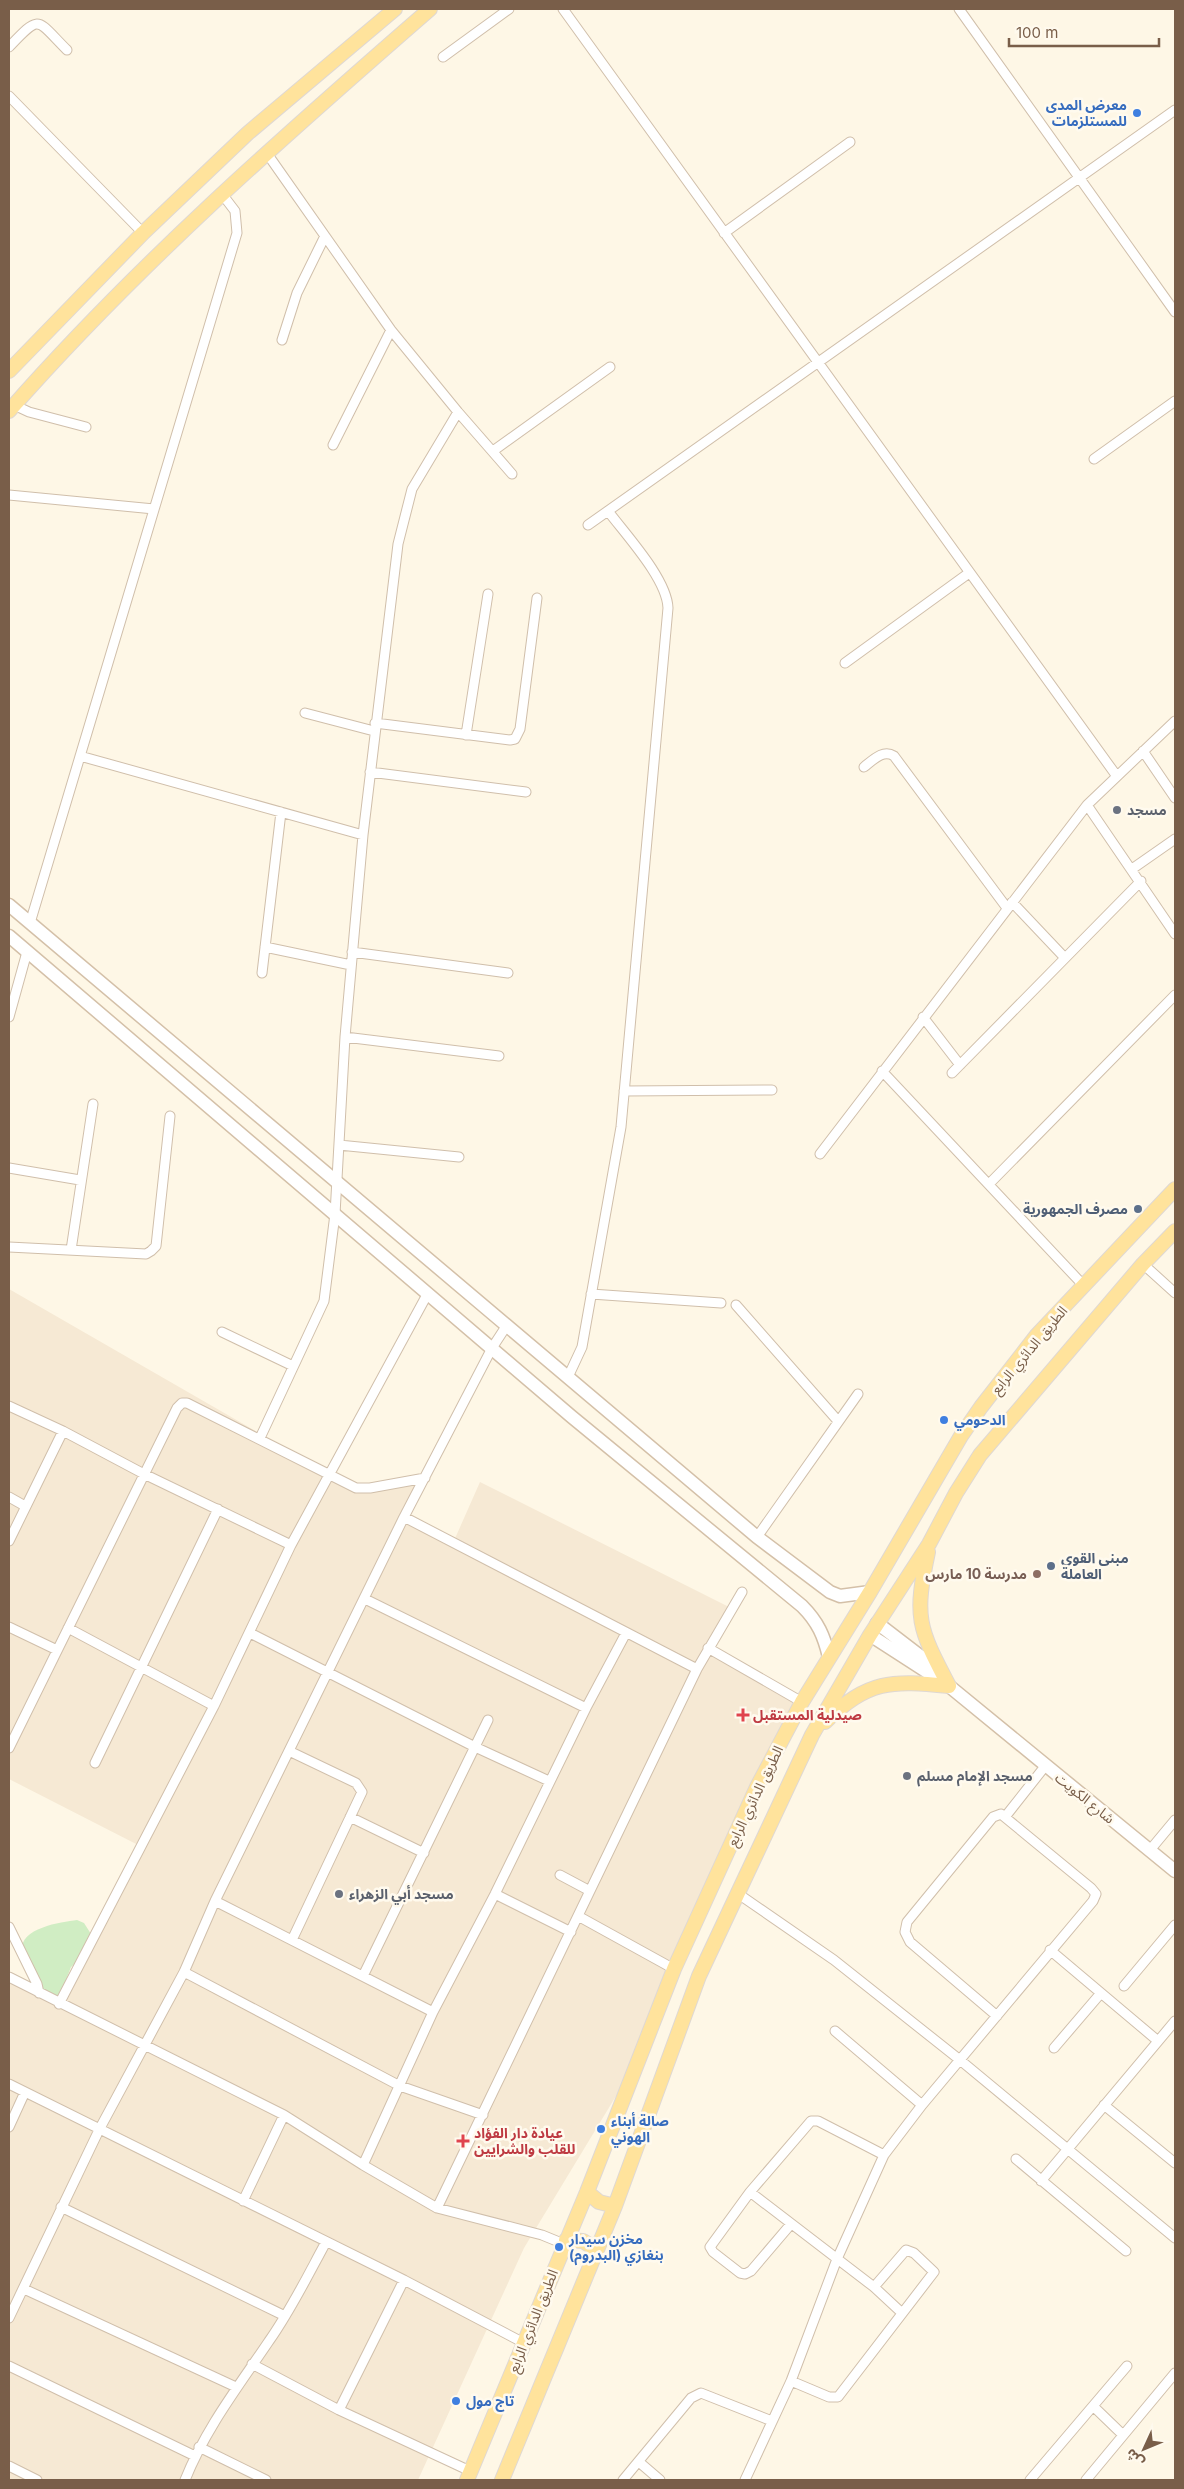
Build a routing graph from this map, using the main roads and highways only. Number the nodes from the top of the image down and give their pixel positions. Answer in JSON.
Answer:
{"nodes":[{"id":1,"x":395,"y":9,"type":"edge"},
{"id":2,"x":430,"y":9,"type":"edge"},
{"id":3,"x":9,"y":371,"type":"edge"},
{"id":4,"x":12,"y":408,"type":"edge"},
{"id":5,"x":9,"y":905,"type":"edge"},
{"id":6,"x":9,"y":936,"type":"edge"},
{"id":7,"x":1175,"y":1189,"type":"edge"},
{"id":8,"x":1175,"y":1230,"type":"edge"},
{"id":9,"x":929,"y":1544,"type":"junction"},
{"id":10,"x":870,"y":1592,"type":"junction"},
{"id":11,"x":874,"y":1629,"type":"junction"},
{"id":12,"x":829,"y":1657,"type":"junction"},
{"id":13,"x":948,"y":1686,"type":"junction"},
{"id":14,"x":812,"y":1735,"type":"junction"},
{"id":15,"x":1175,"y":1871,"type":"edge"},
{"id":16,"x":587,"y":2192,"type":"junction"},
{"id":17,"x":615,"y":2206,"type":"junction"},
{"id":18,"x":565,"y":2242,"type":"junction"},
{"id":19,"x":597,"y":2250,"type":"junction"},
{"id":20,"x":469,"y":2476,"type":"edge"},
{"id":21,"x":502,"y":2480,"type":"edge"}],
"edges":[{"from":1,"to":3,"type":"main road"},
{"from":2,"to":4,"type":"main road"},
{"from":5,"to":10,"type":"main road"},
{"from":6,"to":12,"type":"main road"},
{"from":7,"to":10,"type":"main road","name":"الطريق الدائري الرابع"},
{"from":8,"to":9,"type":"main road","name":"الطريق الدائري الرابع"},
{"from":9,"to":11,"type":"main road","name":"الطريق الدائري الرابع"},
{"from":9,"to":13,"type":"main road"},
{"from":10,"to":12,"type":"main road","name":"الطريق الدائري الرابع"},
{"from":11,"to":13,"type":"main road","name":"شارع الكويت"},
{"from":11,"to":14,"type":"main road","name":"الطريق الدائري الرابع"},
{"from":12,"to":16,"type":"main road","name":"الطريق الدائري الرابع"},
{"from":13,"to":14,"type":"main road"},
{"from":13,"to":15,"type":"main road","name":"شارع الكويت"},
{"from":14,"to":17,"type":"main road","name":"الطريق الدائري الرابع"},
{"from":16,"to":17,"type":"main road"},
{"from":16,"to":18,"type":"main road","name":"الطريق الدائري الرابع"},
{"from":17,"to":19,"type":"main road","name":"الطريق الدائري الرابع"},
{"from":18,"to":19,"type":"main road"},
{"from":18,"to":20,"type":"main road","name":"الطريق الدائري الرابع"},
{"from":19,"to":21,"type":"main road","name":"الطريق الدائري الرابع"}]}
